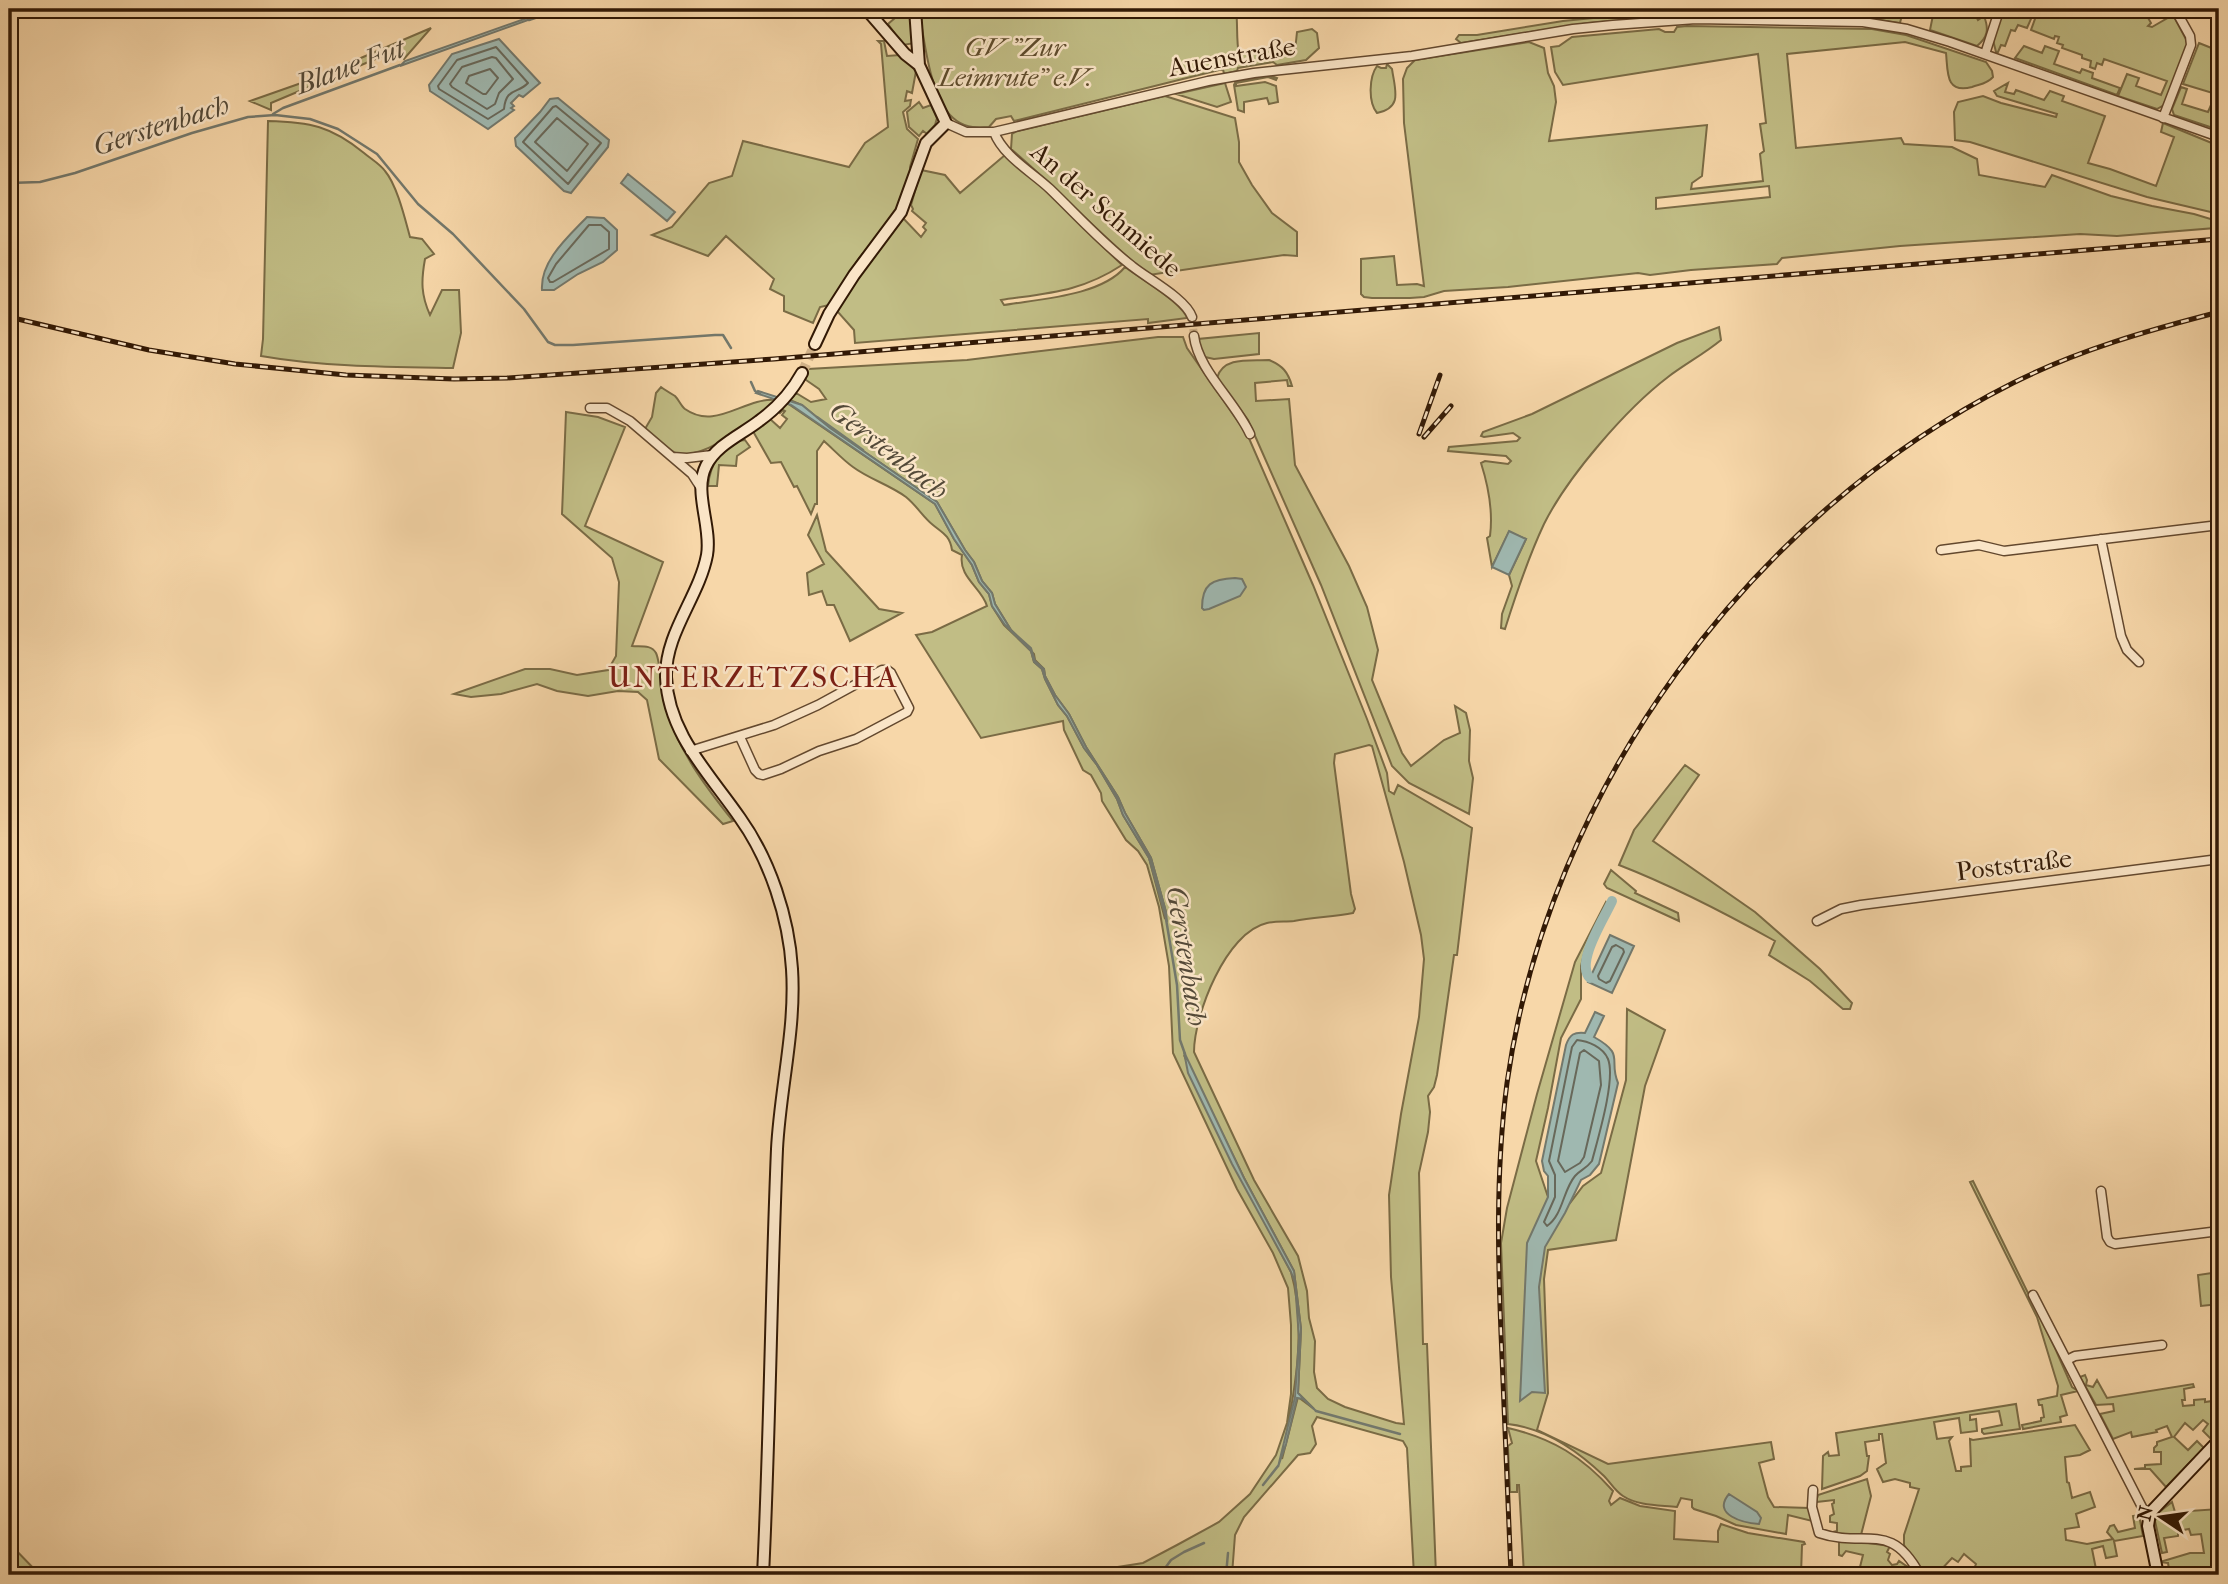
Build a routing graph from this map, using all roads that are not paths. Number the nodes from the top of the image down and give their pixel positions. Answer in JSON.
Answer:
{"nodes":[{"id":1,"x":866,"y":9,"type":"edge"},
{"id":2,"x":915,"y":9,"type":"edge"},
{"id":3,"x":2005,"y":9,"type":"edge"},
{"id":4,"x":2175,"y":9,"type":"edge"},
{"id":5,"x":1985,"y":54,"type":"junction"},
{"id":6,"x":919,"y":65,"type":"junction"},
{"id":7,"x":2163,"y":118,"type":"junction"},
{"id":8,"x":946,"y":124,"type":"junction"},
{"id":9,"x":994,"y":132,"type":"junction"},
{"id":10,"x":2219,"y":137,"type":"edge"},
{"id":11,"x":1192,"y":317,"type":"tunnel mouth"},
{"id":12,"x":1194,"y":335,"type":"tunnel mouth"},
{"id":13,"x":815,"y":344,"type":"tunnel mouth"},
{"id":14,"x":802,"y":373,"type":"tunnel mouth"},
{"id":15,"x":590,"y":408,"type":"dead end"},
{"id":16,"x":1250,"y":434,"type":"dead end"},
{"id":17,"x":712,"y":454,"type":"junction"},
{"id":18,"x":673,"y":457,"type":"junction"},
{"id":19,"x":701,"y":488,"type":"junction"},
{"id":20,"x":2219,"y":525,"type":"edge"},
{"id":21,"x":2101,"y":539,"type":"junction"},
{"id":22,"x":1941,"y":550,"type":"dead end"},
{"id":23,"x":2139,"y":662,"type":"dead end"},
{"id":24,"x":740,"y":737,"type":"junction"},
{"id":25,"x":690,"y":751,"type":"junction"},
{"id":26,"x":2219,"y":859,"type":"edge"},
{"id":27,"x":1817,"y":921,"type":"dead end"},
{"id":28,"x":2101,"y":1191,"type":"dead end"},
{"id":29,"x":2219,"y":1231,"type":"edge"},
{"id":30,"x":2033,"y":1295,"type":"dead end"},
{"id":31,"x":2162,"y":1345,"type":"dead end"},
{"id":32,"x":2067,"y":1360,"type":"junction"},
{"id":33,"x":2219,"y":1440,"type":"edge"},
{"id":34,"x":1813,"y":1490,"type":"dead end"},
{"id":35,"x":2150,"y":1513,"type":"junction"},
{"id":36,"x":763,"y":1575,"type":"edge"},
{"id":37,"x":1920,"y":1575,"type":"edge"},
{"id":38,"x":2158,"y":1575,"type":"edge"}],
"edges":[{"from":1,"to":6,"type":"street"},
{"from":2,"to":6,"type":"street"},
{"from":3,"to":5,"type":"street"},
{"from":4,"to":7,"type":"street"},
{"from":5,"to":7,"type":"street","name":"Auenstraße"},
{"from":5,"to":9,"type":"street","name":"Auenstraße"},
{"from":6,"to":8,"type":"street"},
{"from":7,"to":10,"type":"street","name":"Auenstraße"},
{"from":8,"to":9,"type":"street","name":"Auenstraße"},
{"from":8,"to":13,"type":"street"},
{"from":9,"to":11,"type":"street","name":"An der Schmiede"},
{"from":12,"to":16,"type":"street"},
{"from":14,"to":17,"type":"street"},
{"from":15,"to":18,"type":"street"},
{"from":17,"to":18,"type":"street"},
{"from":17,"to":19,"type":"street"},
{"from":18,"to":19,"type":"street"},
{"from":19,"to":25,"type":"street"},
{"from":20,"to":21,"type":"street"},
{"from":21,"to":22,"type":"street"},
{"from":21,"to":23,"type":"street"},
{"from":24,"to":24,"type":"street"},
{"from":24,"to":25,"type":"street"},
{"from":25,"to":36,"type":"street"},
{"from":26,"to":27,"type":"street","name":"Poststraße"},
{"from":28,"to":29,"type":"street"},
{"from":30,"to":32,"type":"street"},
{"from":31,"to":32,"type":"street"},
{"from":32,"to":35,"type":"street"},
{"from":33,"to":35,"type":"street"},
{"from":34,"to":37,"type":"street"},
{"from":35,"to":38,"type":"street"}]}
